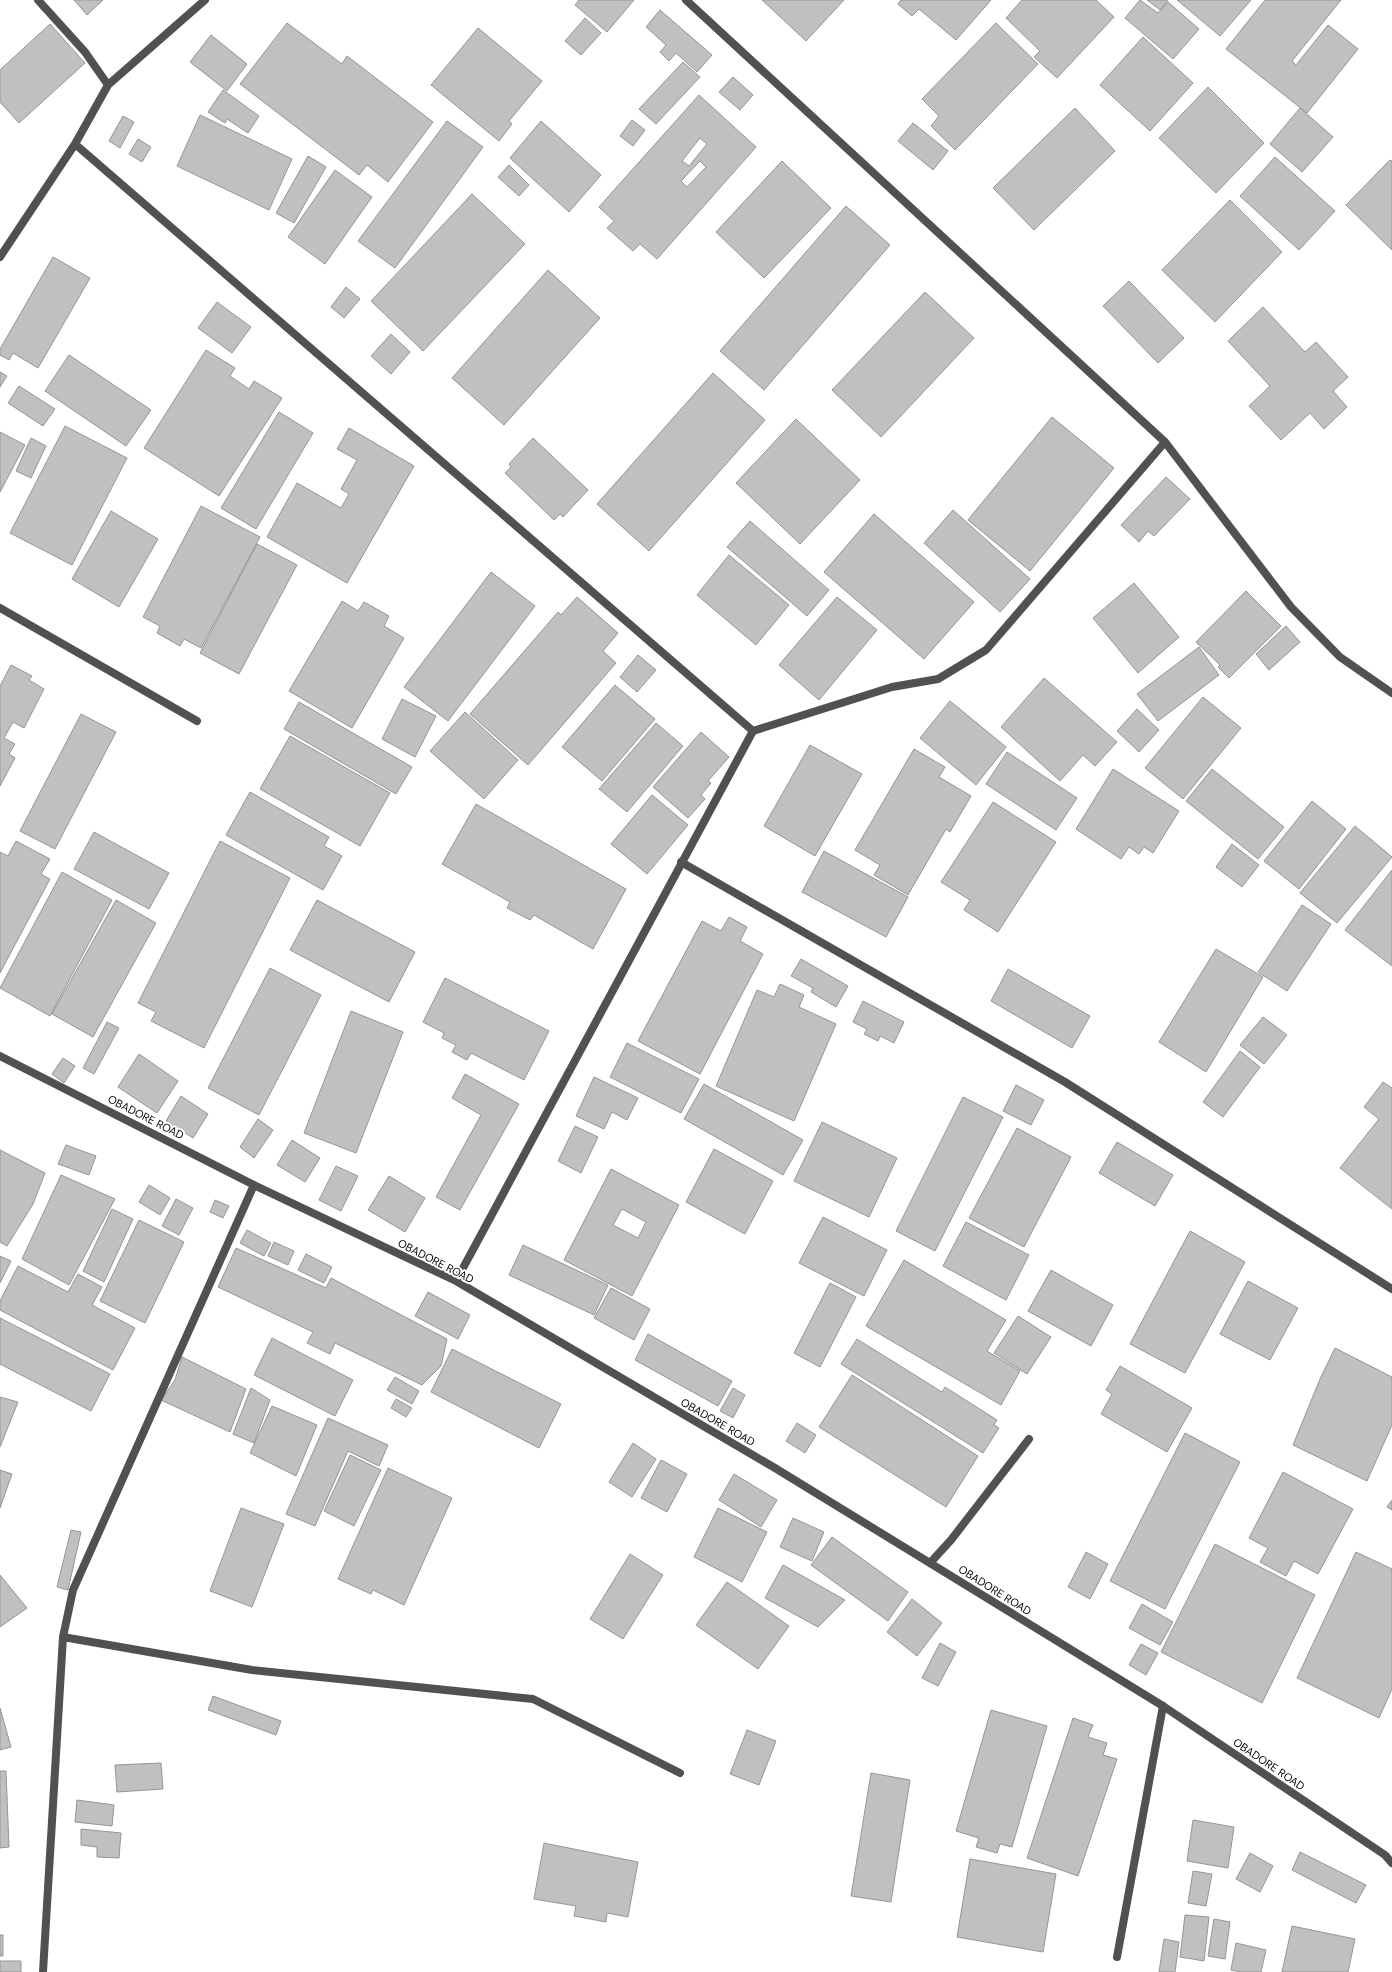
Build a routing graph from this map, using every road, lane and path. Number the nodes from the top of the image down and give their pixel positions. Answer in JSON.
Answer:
{"nodes":[{"id":1,"x":38,"y":0,"type":"edge"},
{"id":2,"x":205,"y":0,"type":"edge"},
{"id":3,"x":686,"y":0,"type":"edge"},
{"id":4,"x":108,"y":85,"type":"junction"},
{"id":5,"x":75,"y":144,"type":"junction"},
{"id":6,"x":0,"y":257,"type":"edge"},
{"id":7,"x":1165,"y":442,"type":"junction"},
{"id":8,"x":0,"y":608,"type":"edge"},
{"id":9,"x":1392,"y":693,"type":"edge"},
{"id":10,"x":197,"y":721,"type":"dead end"},
{"id":11,"x":753,"y":731,"type":"junction"},
{"id":12,"x":681,"y":862,"type":"junction"},
{"id":13,"x":0,"y":1056,"type":"edge"},
{"id":14,"x":254,"y":1184,"type":"junction"},
{"id":15,"x":456,"y":1281,"type":"junction"},
{"id":16,"x":1392,"y":1289,"type":"edge"},
{"id":17,"x":1029,"y":1439,"type":"dead end"},
{"id":18,"x":930,"y":1563,"type":"junction"},
{"id":19,"x":63,"y":1637,"type":"junction"},
{"id":20,"x":1163,"y":1706,"type":"junction"},
{"id":21,"x":680,"y":1773,"type":"dead end"},
{"id":22,"x":1392,"y":1863,"type":"edge"},
{"id":23,"x":1117,"y":1957,"type":"dead end"},
{"id":24,"x":43,"y":1972,"type":"edge"}],
"edges":[{"from":1,"to":4,"type":"street"},
{"from":2,"to":4,"type":"street"},
{"from":3,"to":7,"type":"street"},
{"from":4,"to":5,"type":"street"},
{"from":5,"to":6,"type":"street"},
{"from":5,"to":11,"type":"street"},
{"from":7,"to":9,"type":"street"},
{"from":7,"to":11,"type":"street"},
{"from":8,"to":10,"type":"street"},
{"from":11,"to":12,"type":"street"},
{"from":12,"to":15,"type":"street"},
{"from":12,"to":16,"type":"street"},
{"from":13,"to":14,"type":"street","name":"OBADORE ROAD"},
{"from":14,"to":15,"type":"street","name":"OBADORE ROAD"},
{"from":14,"to":19,"type":"street"},
{"from":15,"to":18,"type":"street","name":"OBADORE ROAD"},
{"from":17,"to":18,"type":"street"},
{"from":18,"to":20,"type":"street","name":"OBADORE ROAD"},
{"from":19,"to":21,"type":"street"},
{"from":19,"to":24,"type":"street"},
{"from":20,"to":22,"type":"street","name":"OBADORE ROAD"},
{"from":20,"to":23,"type":"street"}]}
